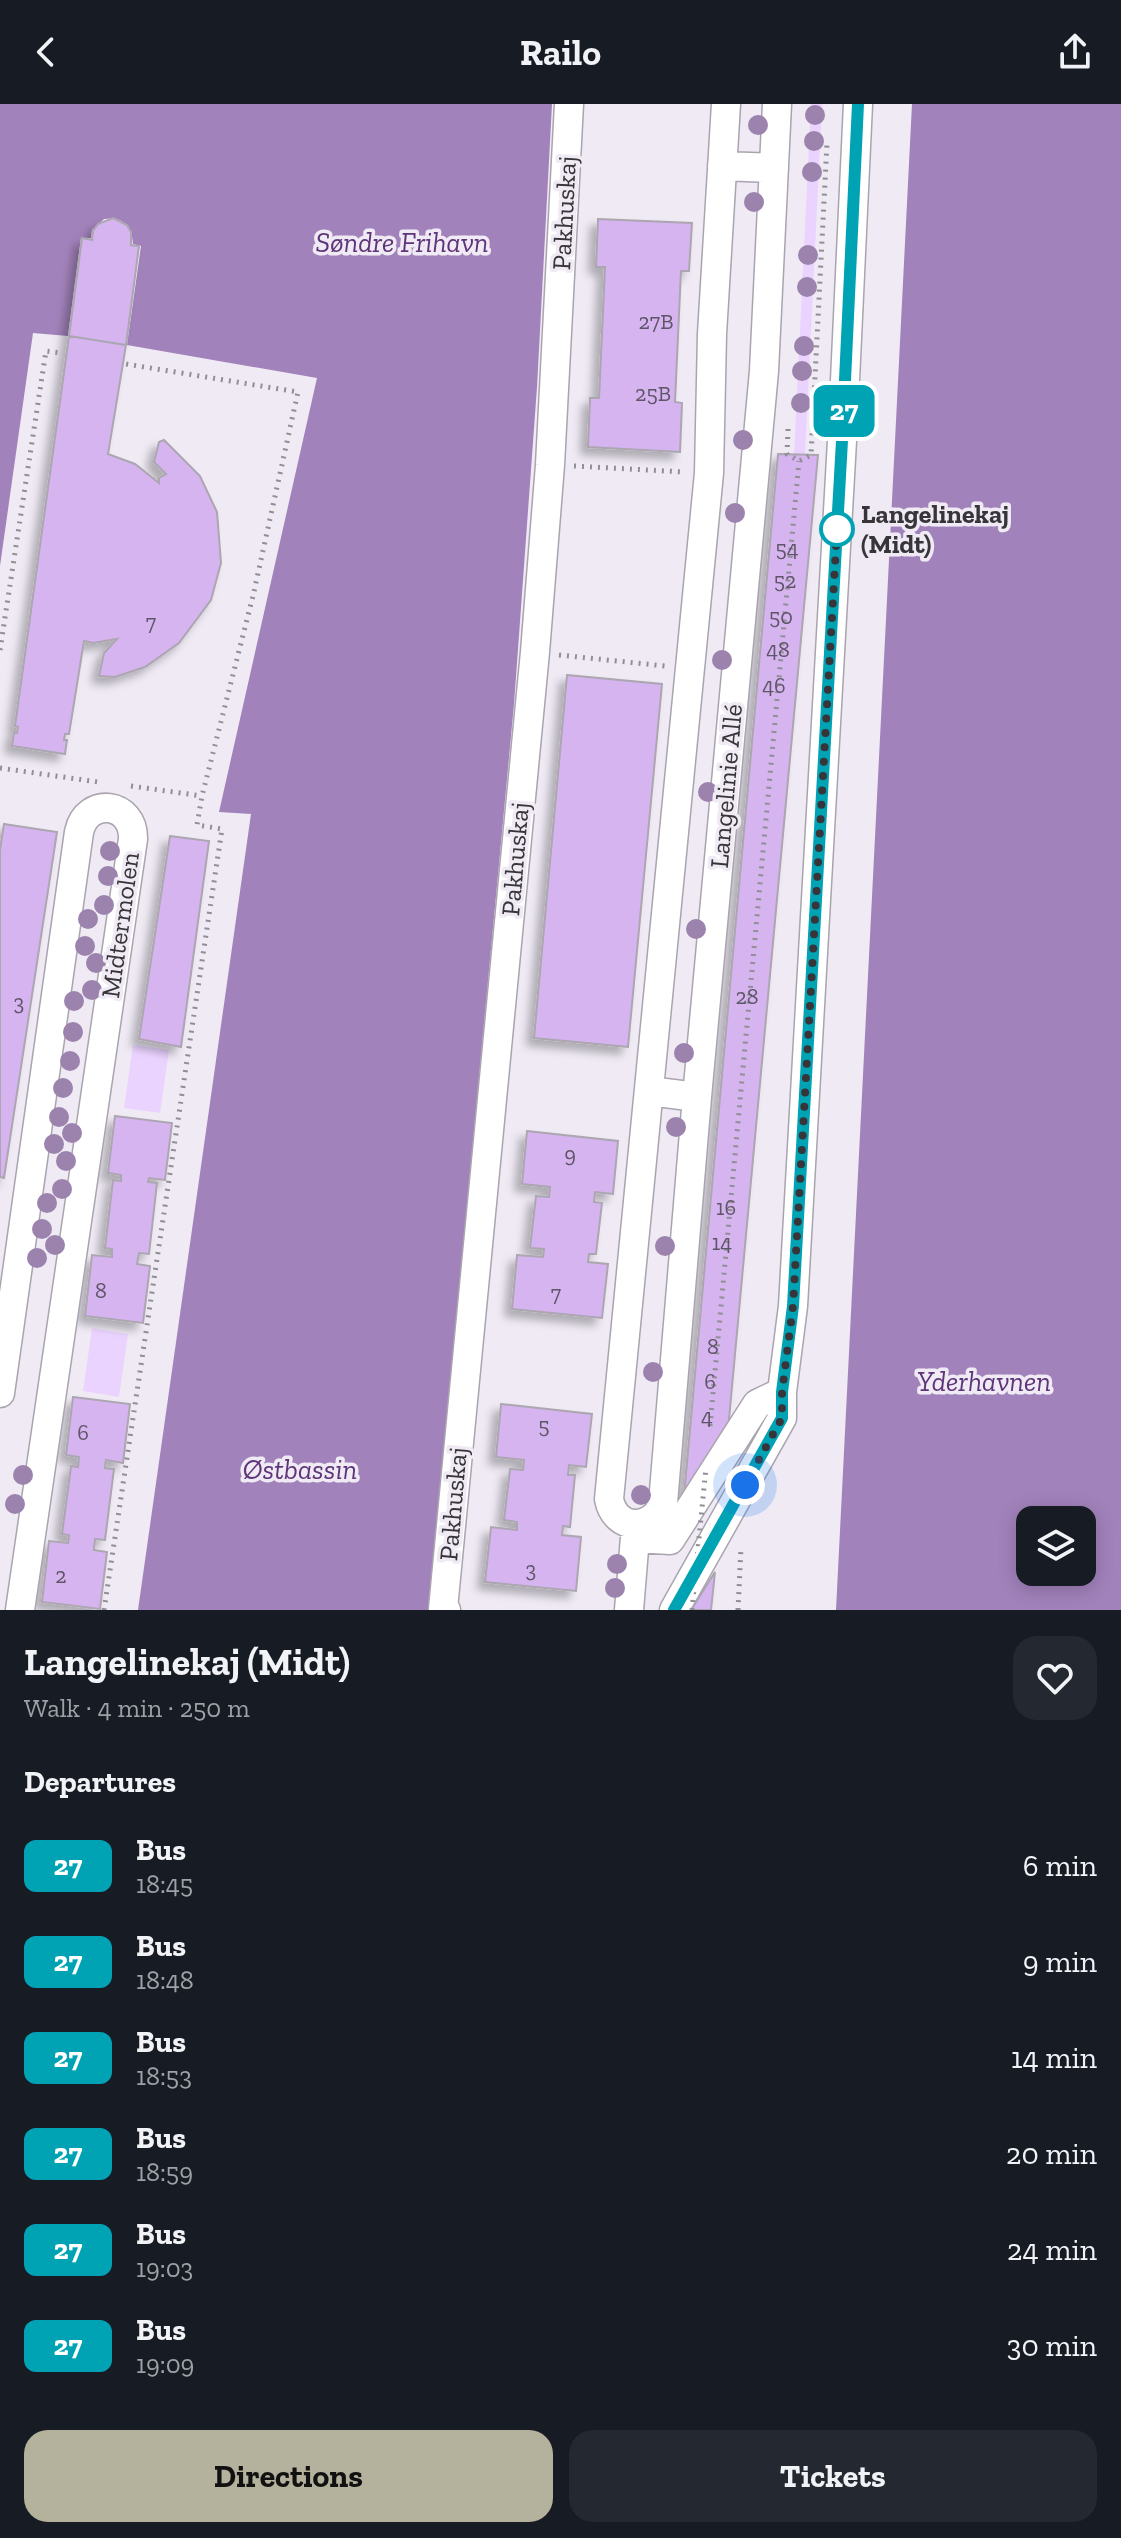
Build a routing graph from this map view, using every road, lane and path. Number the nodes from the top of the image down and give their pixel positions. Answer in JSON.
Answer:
{"nodes":[{"id":1,"x":569,"y":104,"type":"edge"},
{"id":2,"x":726,"y":104,"type":"edge"},
{"id":3,"x":777,"y":104,"type":"edge"},
{"id":4,"x":858,"y":104,"type":"edge"},
{"id":5,"x":827,"y":136,"type":"dead end"},
{"id":6,"x":722,"y":166,"type":"junction"},
{"id":7,"x":774,"y":168,"type":"junction"},
{"id":8,"x":62,"y":353,"type":"dead end"},
{"id":9,"x":126,"y":364,"type":"dead end"},
{"id":10,"x":787,"y":454,"type":"dead end"},
{"id":11,"x":799,"y":461,"type":"junction"},
{"id":12,"x":550,"y":465,"type":"junction"},
{"id":13,"x":709,"y":473,"type":"junction"},
{"id":14,"x":755,"y":476,"type":"junction"},
{"id":15,"x":0,"y":650,"type":"edge"},
{"id":16,"x":535,"y":652,"type":"junction"},
{"id":17,"x":690,"y":669,"type":"junction"},
{"id":18,"x":0,"y":768,"type":"edge"},
{"id":19,"x":61,"y":777,"type":"dead end"},
{"id":20,"x":649,"y":1091,"type":"junction"},
{"id":21,"x":697,"y":1097,"type":"junction"},
{"id":22,"x":782,"y":1392,"type":"junction"},
{"id":23,"x":0,"y":1393,"type":"edge"},
{"id":24,"x":709,"y":1436,"type":"dead end"},
{"id":25,"x":708,"y":1452,"type":"dead end"},
{"id":26,"x":636,"y":1531,"type":"junction"},
{"id":27,"x":20,"y":1610,"type":"edge"},
{"id":28,"x":104,"y":1610,"type":"edge"},
{"id":29,"x":446,"y":1610,"type":"edge"},
{"id":30,"x":629,"y":1610,"type":"edge"},
{"id":31,"x":674,"y":1610,"type":"edge"},
{"id":32,"x":692,"y":1610,"type":"edge"}],
"edges":[{"from":1,"to":12,"type":"street","name":"Pakhuskaj"},
{"from":2,"to":6,"type":"street","name":"Langelinie Allé"},
{"from":3,"to":7,"type":"street","name":"Langelinie Allé"},
{"from":4,"to":22,"type":"street"},
{"from":5,"to":11,"type":"path"},
{"from":6,"to":7,"type":"street"},
{"from":6,"to":13,"type":"street","name":"Langelinie Allé"},
{"from":7,"to":14,"type":"street","name":"Langelinie Allé"},
{"from":8,"to":15,"type":"path"},
{"from":9,"to":28,"type":"path"},
{"from":10,"to":11,"type":"path"},
{"from":11,"to":24,"type":"path"},
{"from":12,"to":13,"type":"path"},
{"from":12,"to":16,"type":"street","name":"Pakhuskaj"},
{"from":13,"to":14,"type":"street"},
{"from":13,"to":17,"type":"street","name":"Langelinie Allé"},
{"from":14,"to":21,"type":"street","name":"Langelinie Allé"},
{"from":16,"to":17,"type":"path"},
{"from":16,"to":29,"type":"street","name":"Pakhuskaj"},
{"from":17,"to":20,"type":"street","name":"Langelinie Allé"},
{"from":18,"to":19,"type":"path"},
{"from":20,"to":21,"type":"street"},
{"from":20,"to":26,"type":"street","name":"Langelinie Allé"},
{"from":21,"to":26,"type":"street","name":"Langelinie Allé"},
{"from":22,"to":26,"type":"street"},
{"from":22,"to":31,"type":"street"},
{"from":23,"to":27,"type":"street","name":"Midtermolen"},
{"from":25,"to":32,"type":"path","bridge":true},
{"from":26,"to":30,"type":"street"}]}
